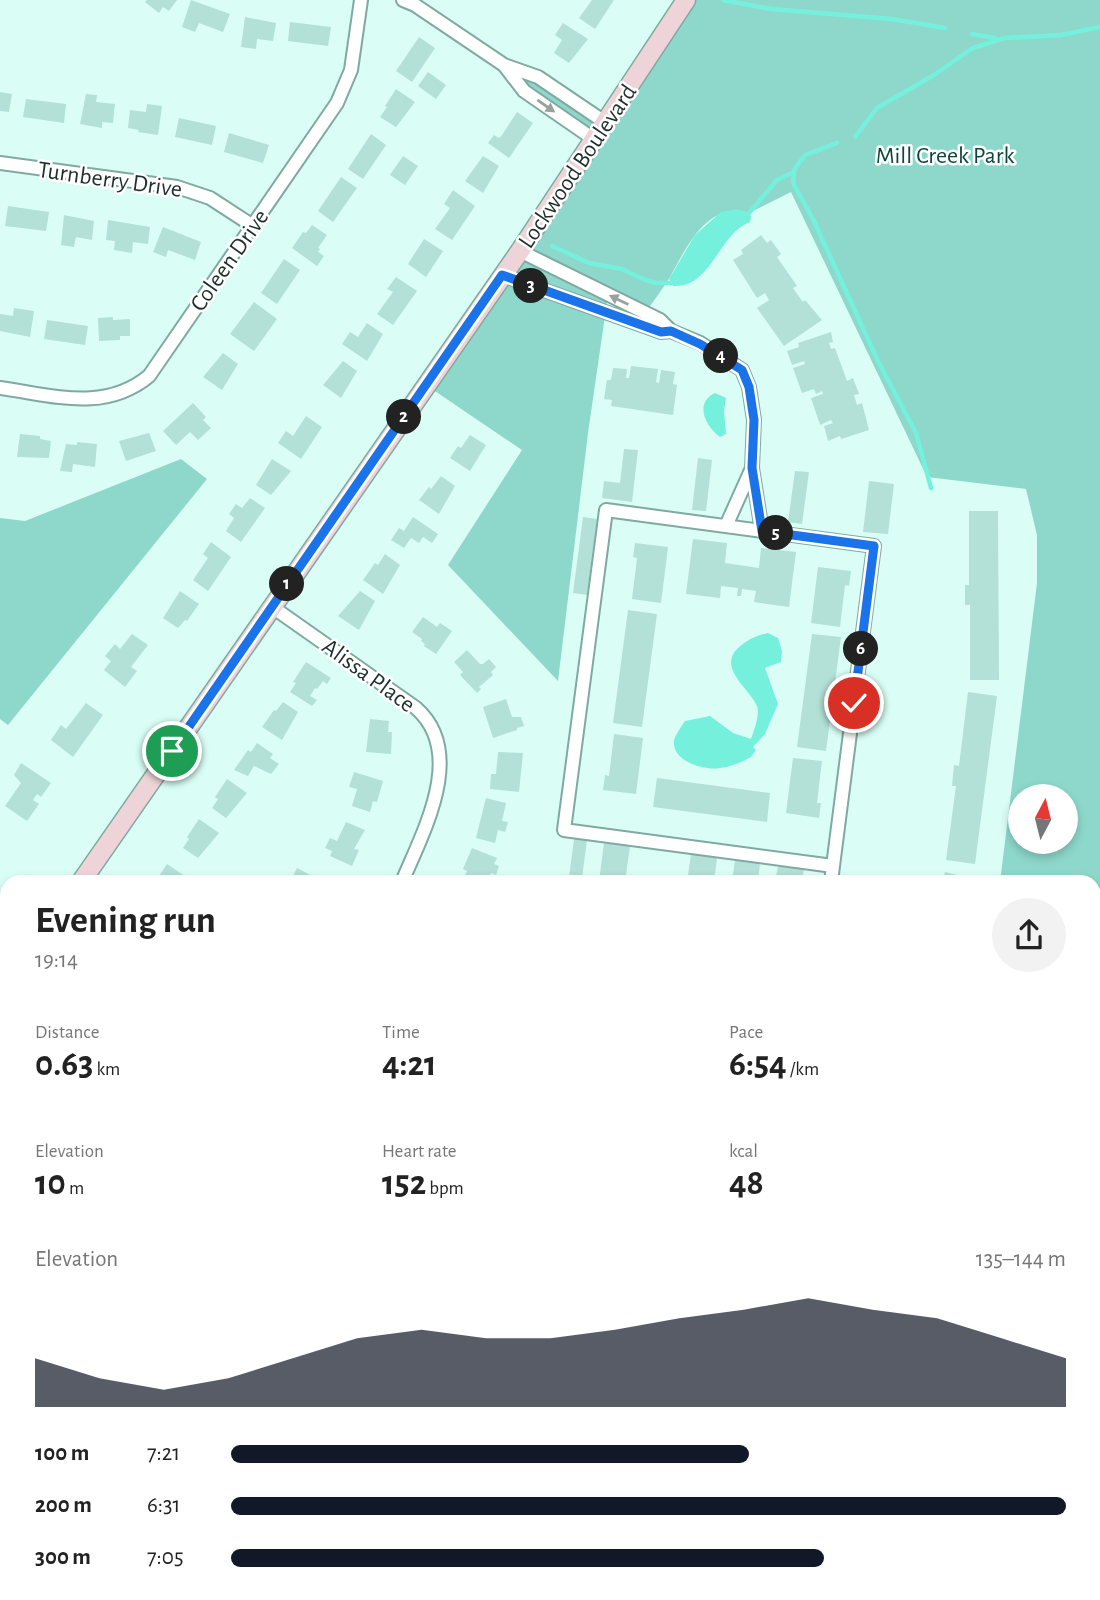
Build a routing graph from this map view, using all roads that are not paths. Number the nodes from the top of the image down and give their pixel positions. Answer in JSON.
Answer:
{"nodes":[{"id":1,"x":361,"y":0,"type":"edge"},
{"id":2,"x":403,"y":0,"type":"edge"},
{"id":3,"x":687,"y":0,"type":"edge"},
{"id":4,"x":504,"y":65,"type":"junction"},
{"id":5,"x":606,"y":123,"type":"junction"},
{"id":6,"x":595,"y":140,"type":"junction"},
{"id":7,"x":0,"y":163,"type":"edge"},
{"id":8,"x":253,"y":226,"type":"junction"},
{"id":9,"x":520,"y":250,"type":"junction"},
{"id":10,"x":565,"y":273,"type":"junction"},
{"id":11,"x":502,"y":275,"type":"junction"},
{"id":12,"x":555,"y":294,"type":"junction"},
{"id":13,"x":671,"y":331,"type":"junction"},
{"id":14,"x":0,"y":388,"type":"edge"},
{"id":15,"x":752,"y":468,"type":"junction"},
{"id":16,"x":726,"y":526,"type":"junction"},
{"id":17,"x":762,"y":531,"type":"junction"},
{"id":18,"x":271,"y":606,"type":"junction"},
{"id":19,"x":833,"y":866,"type":"junction"},
{"id":20,"x":86,"y":875,"type":"edge"},
{"id":21,"x":405,"y":875,"type":"edge"},
{"id":22,"x":832,"y":875,"type":"edge"}],
"edges":[{"from":1,"to":8,"type":"street","name":"Coleen Drive"},
{"from":2,"to":4,"type":"street"},
{"from":3,"to":5,"type":"main road","name":"Lockwood Boulevard"},
{"from":4,"to":5,"type":"street"},
{"from":4,"to":6,"type":"street","one_way":true},
{"from":5,"to":6,"type":"main road","name":"Lockwood Boulevard"},
{"from":6,"to":9,"type":"main road","name":"Lockwood Boulevard"},
{"from":7,"to":8,"type":"street","name":"Turnberry Drive"},
{"from":8,"to":14,"type":"street","name":"Coleen Drive"},
{"from":9,"to":10,"type":"street"},
{"from":9,"to":11,"type":"main road","name":"Lockwood Boulevard"},
{"from":10,"to":12,"type":"street"},
{"from":13,"to":10,"type":"street","one_way":true},
{"from":11,"to":12,"type":"street"},
{"from":11,"to":18,"type":"main road","name":"Lockwood Boulevard"},
{"from":12,"to":13,"type":"street"},
{"from":13,"to":15,"type":"street"},
{"from":15,"to":16,"type":"street"},
{"from":15,"to":17,"type":"street"},
{"from":16,"to":17,"type":"street"},
{"from":16,"to":19,"type":"street"},
{"from":17,"to":19,"type":"street"},
{"from":18,"to":20,"type":"main road","name":"Lockwood Boulevard"},
{"from":18,"to":21,"type":"street","name":"Alissa Place"},
{"from":19,"to":22,"type":"street"}]}
